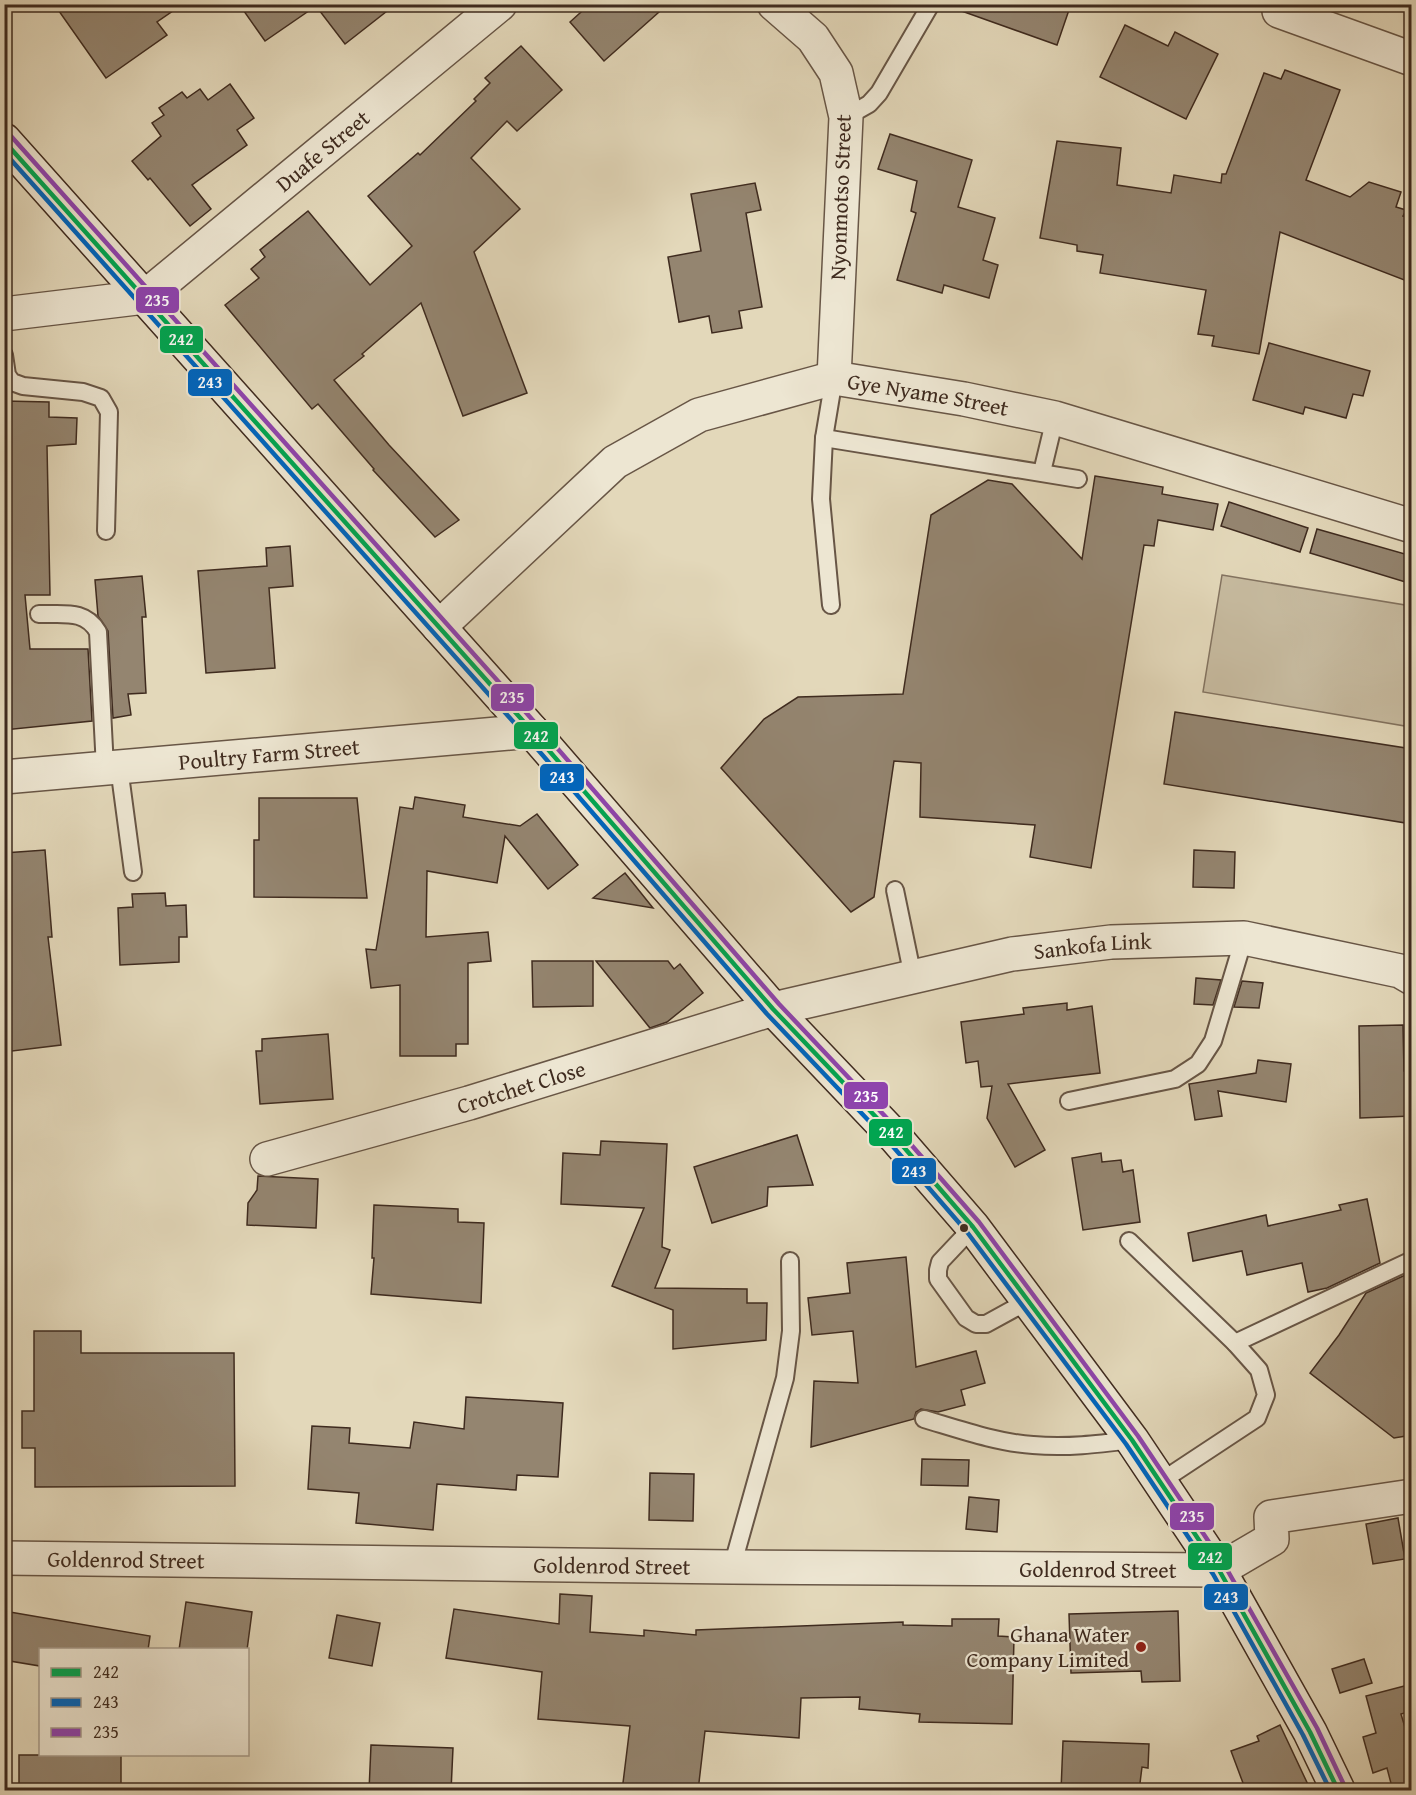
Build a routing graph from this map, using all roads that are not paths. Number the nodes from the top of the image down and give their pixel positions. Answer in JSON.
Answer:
{"nodes":[{"id":1,"x":500,"y":4,"type":"edge"},
{"id":2,"x":774,"y":4,"type":"edge"},
{"id":3,"x":931,"y":4,"type":"edge"},
{"id":4,"x":1279,"y":11,"type":"dead end"},
{"id":5,"x":1412,"y":59,"type":"edge"},
{"id":6,"x":846,"y":117,"type":"junction"},
{"id":7,"x":4,"y":140,"type":"edge"},
{"id":8,"x":145,"y":297,"type":"junction"},
{"id":9,"x":4,"y":314,"type":"edge"},
{"id":10,"x":4,"y":355,"type":"edge"},
{"id":11,"x":834,"y":378,"type":"junction"},
{"id":12,"x":1055,"y":418,"type":"junction"},
{"id":13,"x":824,"y":438,"type":"junction"},
{"id":14,"x":1042,"y":472,"type":"junction"},
{"id":15,"x":1078,"y":479,"type":"dead end"},
{"id":16,"x":1412,"y":526,"type":"edge"},
{"id":17,"x":106,"y":531,"type":"dead end"},
{"id":18,"x":831,"y":605,"type":"dead end"},
{"id":19,"x":39,"y":614,"type":"dead end"},
{"id":20,"x":440,"y":627,"type":"junction"},
{"id":21,"x":532,"y":730,"type":"junction"},
{"id":22,"x":112,"y":767,"type":"junction"},
{"id":23,"x":4,"y":777,"type":"edge"},
{"id":24,"x":133,"y":872,"type":"dead end"},
{"id":25,"x":895,"y":890,"type":"dead end"},
{"id":26,"x":1244,"y":938,"type":"junction"},
{"id":27,"x":913,"y":977,"type":"junction"},
{"id":28,"x":1412,"y":978,"type":"edge"},
{"id":29,"x":773,"y":1009,"type":"junction"},
{"id":30,"x":1069,"y":1101,"type":"dead end"},
{"id":31,"x":267,"y":1159,"type":"dead end"},
{"id":32,"x":973,"y":1227,"type":"junction"},
{"id":33,"x":1129,"y":1241,"type":"dead end"},
{"id":34,"x":1412,"y":1260,"type":"edge"},
{"id":35,"x":790,"y":1262,"type":"dead end"},
{"id":36,"x":1028,"y":1301,"type":"junction"},
{"id":37,"x":1235,"y":1343,"type":"junction"},
{"id":38,"x":924,"y":1419,"type":"dead end"},
{"id":39,"x":1132,"y":1440,"type":"junction"},
{"id":40,"x":1160,"y":1482,"type":"junction"},
{"id":41,"x":1412,"y":1496,"type":"edge"},
{"id":42,"x":4,"y":1558,"type":"edge"},
{"id":43,"x":732,"y":1567,"type":"junction"},
{"id":44,"x":1219,"y":1570,"type":"junction"},
{"id":45,"x":1338,"y":1791,"type":"edge"}],
"edges":[{"from":1,"to":8,"type":"street","name":"Duafe Street"},
{"from":2,"to":6,"type":"street","name":"Nyonmotso Street"},
{"from":3,"to":6,"type":"lane"},
{"from":4,"to":5,"type":"street"},
{"from":6,"to":11,"type":"street","name":"Nyonmotso Street"},
{"from":7,"to":8,"type":"street"},
{"from":8,"to":9,"type":"street"},
{"from":8,"to":20,"type":"street"},
{"from":10,"to":17,"type":"lane"},
{"from":11,"to":12,"type":"street","name":"Gye Nyame Street"},
{"from":11,"to":13,"type":"lane"},
{"from":11,"to":20,"type":"street","name":"Gye Nyame Street"},
{"from":12,"to":14,"type":"lane"},
{"from":12,"to":16,"type":"street","name":"Gye Nyame Street"},
{"from":13,"to":14,"type":"lane"},
{"from":13,"to":18,"type":"lane"},
{"from":14,"to":15,"type":"lane"},
{"from":19,"to":22,"type":"lane"},
{"from":20,"to":21,"type":"street"},
{"from":21,"to":22,"type":"street","name":"Poultry Farm Street"},
{"from":21,"to":29,"type":"street"},
{"from":22,"to":23,"type":"street","name":"Poultry Farm Street"},
{"from":22,"to":24,"type":"lane"},
{"from":25,"to":27,"type":"lane"},
{"from":26,"to":27,"type":"street","name":"Sankofa Link"},
{"from":26,"to":28,"type":"street","name":"Sankofa Link"},
{"from":26,"to":30,"type":"lane"},
{"from":27,"to":29,"type":"street","name":"Sankofa Link"},
{"from":29,"to":31,"type":"street","name":"Crotchet Close"},
{"from":29,"to":32,"type":"street"},
{"from":32,"to":36,"type":"street"},
{"from":32,"to":36,"type":"lane"},
{"from":33,"to":37,"type":"lane"},
{"from":34,"to":37,"type":"lane"},
{"from":35,"to":43,"type":"lane"},
{"from":36,"to":39,"type":"street"},
{"from":37,"to":40,"type":"lane"},
{"from":38,"to":39,"type":"lane"},
{"from":39,"to":40,"type":"street"},
{"from":40,"to":44,"type":"street"},
{"from":41,"to":44,"type":"street"},
{"from":42,"to":43,"type":"street","name":"Goldenrod Street"},
{"from":43,"to":44,"type":"street","name":"Goldenrod Street"},
{"from":44,"to":45,"type":"street"}]}
